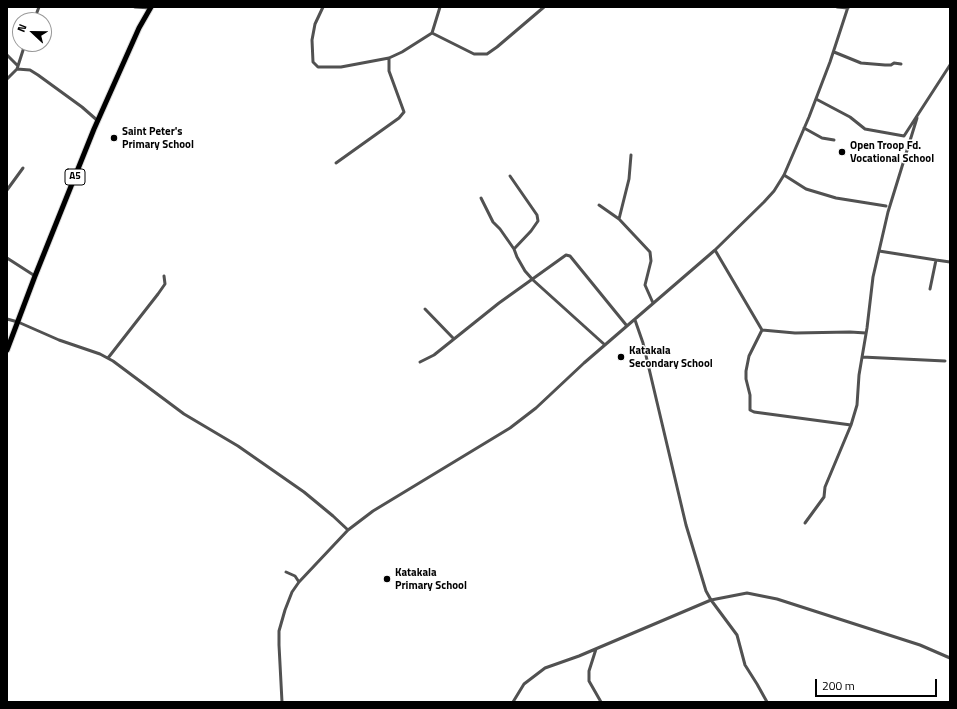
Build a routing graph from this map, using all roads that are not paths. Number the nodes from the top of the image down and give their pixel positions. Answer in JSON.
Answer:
{"nodes":[{"id":1,"x":135,"y":7,"type":"edge"},
{"id":2,"x":323,"y":7,"type":"edge"},
{"id":3,"x":440,"y":7,"type":"edge"},
{"id":4,"x":544,"y":7,"type":"edge"},
{"id":5,"x":837,"y":7,"type":"edge"},
{"id":6,"x":151,"y":8,"type":"edge"},
{"id":7,"x":848,"y":8,"type":"edge"},
{"id":8,"x":432,"y":32,"type":"junction"},
{"id":9,"x":22,"y":52,"type":"edge"},
{"id":10,"x":834,"y":52,"type":"junction"},
{"id":11,"x":7,"y":55,"type":"edge"},
{"id":12,"x":388,"y":58,"type":"junction"},
{"id":13,"x":901,"y":64,"type":"dead end"},
{"id":14,"x":950,"y":65,"type":"edge"},
{"id":15,"x":17,"y":68,"type":"junction"},
{"id":16,"x":7,"y":79,"type":"edge"},
{"id":17,"x":816,"y":99,"type":"junction"},
{"id":18,"x":916,"y":118,"type":"junction"},
{"id":19,"x":98,"y":121,"type":"junction"},
{"id":20,"x":804,"y":128,"type":"junction"},
{"id":21,"x":834,"y":140,"type":"dead end"},
{"id":22,"x":631,"y":155,"type":"dead end"},
{"id":23,"x":336,"y":163,"type":"dead end"},
{"id":24,"x":23,"y":168,"type":"dead end"},
{"id":25,"x":784,"y":175,"type":"junction"},
{"id":26,"x":510,"y":176,"type":"dead end"},
{"id":27,"x":7,"y":190,"type":"edge"},
{"id":28,"x":481,"y":198,"type":"dead end"},
{"id":29,"x":599,"y":205,"type":"dead end"},
{"id":30,"x":886,"y":206,"type":"dead end"},
{"id":31,"x":619,"y":219,"type":"junction"},
{"id":32,"x":514,"y":249,"type":"junction"},
{"id":33,"x":715,"y":250,"type":"junction"},
{"id":34,"x":878,"y":251,"type":"junction"},
{"id":35,"x":7,"y":258,"type":"edge"},
{"id":36,"x":936,"y":260,"type":"junction"},
{"id":37,"x":950,"y":262,"type":"edge"},
{"id":38,"x":35,"y":276,"type":"junction"},
{"id":39,"x":164,"y":276,"type":"dead end"},
{"id":40,"x":533,"y":280,"type":"junction"},
{"id":41,"x":930,"y":289,"type":"dead end"},
{"id":42,"x":653,"y":303,"type":"junction"},
{"id":43,"x":425,"y":309,"type":"dead end"},
{"id":44,"x":7,"y":319,"type":"edge"},
{"id":45,"x":635,"y":320,"type":"junction"},
{"id":46,"x":18,"y":322,"type":"junction"},
{"id":47,"x":627,"y":326,"type":"junction"},
{"id":48,"x":762,"y":330,"type":"junction"},
{"id":49,"x":866,"y":333,"type":"junction"},
{"id":50,"x":454,"y":339,"type":"junction"},
{"id":51,"x":605,"y":345,"type":"junction"},
{"id":52,"x":7,"y":350,"type":"edge"},
{"id":53,"x":862,"y":357,"type":"junction"},
{"id":54,"x":108,"y":358,"type":"junction"},
{"id":55,"x":945,"y":361,"type":"dead end"},
{"id":56,"x":420,"y":362,"type":"dead end"},
{"id":57,"x":851,"y":425,"type":"junction"},
{"id":58,"x":805,"y":523,"type":"dead end"},
{"id":59,"x":348,"y":530,"type":"junction"},
{"id":60,"x":286,"y":572,"type":"dead end"},
{"id":61,"x":299,"y":582,"type":"junction"},
{"id":62,"x":711,"y":600,"type":"junction"},
{"id":63,"x":596,"y":649,"type":"junction"},
{"id":64,"x":950,"y":658,"type":"edge"},
{"id":65,"x":282,"y":702,"type":"edge"},
{"id":66,"x":513,"y":702,"type":"edge"},
{"id":67,"x":601,"y":702,"type":"edge"},
{"id":68,"x":767,"y":702,"type":"edge"}],
"edges":[{"from":1,"to":6,"type":"street"},
{"from":2,"to":12,"type":"street"},
{"from":3,"to":8,"type":"street"},
{"from":4,"to":8,"type":"street"},
{"from":5,"to":7,"type":"street"},
{"from":6,"to":19,"type":"main road","number":"A5"},
{"from":7,"to":10,"type":"street"},
{"from":8,"to":12,"type":"street"},
{"from":9,"to":15,"type":"street"},
{"from":10,"to":13,"type":"street"},
{"from":10,"to":17,"type":"street"},
{"from":11,"to":15,"type":"street"},
{"from":12,"to":23,"type":"street"},
{"from":14,"to":18,"type":"street"},
{"from":15,"to":16,"type":"street"},
{"from":15,"to":19,"type":"street"},
{"from":17,"to":18,"type":"street"},
{"from":17,"to":20,"type":"street"},
{"from":18,"to":34,"type":"street"},
{"from":19,"to":38,"type":"main road","number":"A5"},
{"from":20,"to":21,"type":"street"},
{"from":20,"to":25,"type":"street"},
{"from":22,"to":31,"type":"street"},
{"from":24,"to":27,"type":"street"},
{"from":25,"to":30,"type":"street"},
{"from":25,"to":33,"type":"street"},
{"from":26,"to":32,"type":"street"},
{"from":28,"to":32,"type":"street"},
{"from":29,"to":31,"type":"street"},
{"from":31,"to":42,"type":"street"},
{"from":32,"to":40,"type":"street"},
{"from":33,"to":42,"type":"street"},
{"from":33,"to":48,"type":"street"},
{"from":34,"to":36,"type":"street"},
{"from":34,"to":49,"type":"street"},
{"from":35,"to":38,"type":"street"},
{"from":36,"to":37,"type":"street"},
{"from":36,"to":41,"type":"street"},
{"from":38,"to":46,"type":"main road","number":"A5"},
{"from":39,"to":54,"type":"street"},
{"from":40,"to":47,"type":"street"},
{"from":40,"to":50,"type":"street"},
{"from":40,"to":51,"type":"street"},
{"from":42,"to":45,"type":"street"},
{"from":43,"to":50,"type":"street"},
{"from":44,"to":46,"type":"street"},
{"from":45,"to":47,"type":"street"},
{"from":45,"to":62,"type":"street"},
{"from":46,"to":52,"type":"main road","number":"A5"},
{"from":46,"to":54,"type":"street"},
{"from":47,"to":51,"type":"street"},
{"from":48,"to":49,"type":"street"},
{"from":48,"to":57,"type":"street"},
{"from":49,"to":53,"type":"street"},
{"from":50,"to":56,"type":"street"},
{"from":51,"to":59,"type":"street"},
{"from":53,"to":55,"type":"street"},
{"from":53,"to":57,"type":"street"},
{"from":54,"to":59,"type":"street"},
{"from":57,"to":58,"type":"street"},
{"from":59,"to":61,"type":"street"},
{"from":60,"to":61,"type":"street"},
{"from":61,"to":65,"type":"street"},
{"from":62,"to":63,"type":"street"},
{"from":62,"to":64,"type":"street"},
{"from":62,"to":68,"type":"street"},
{"from":63,"to":66,"type":"street"},
{"from":63,"to":67,"type":"street"}]}
